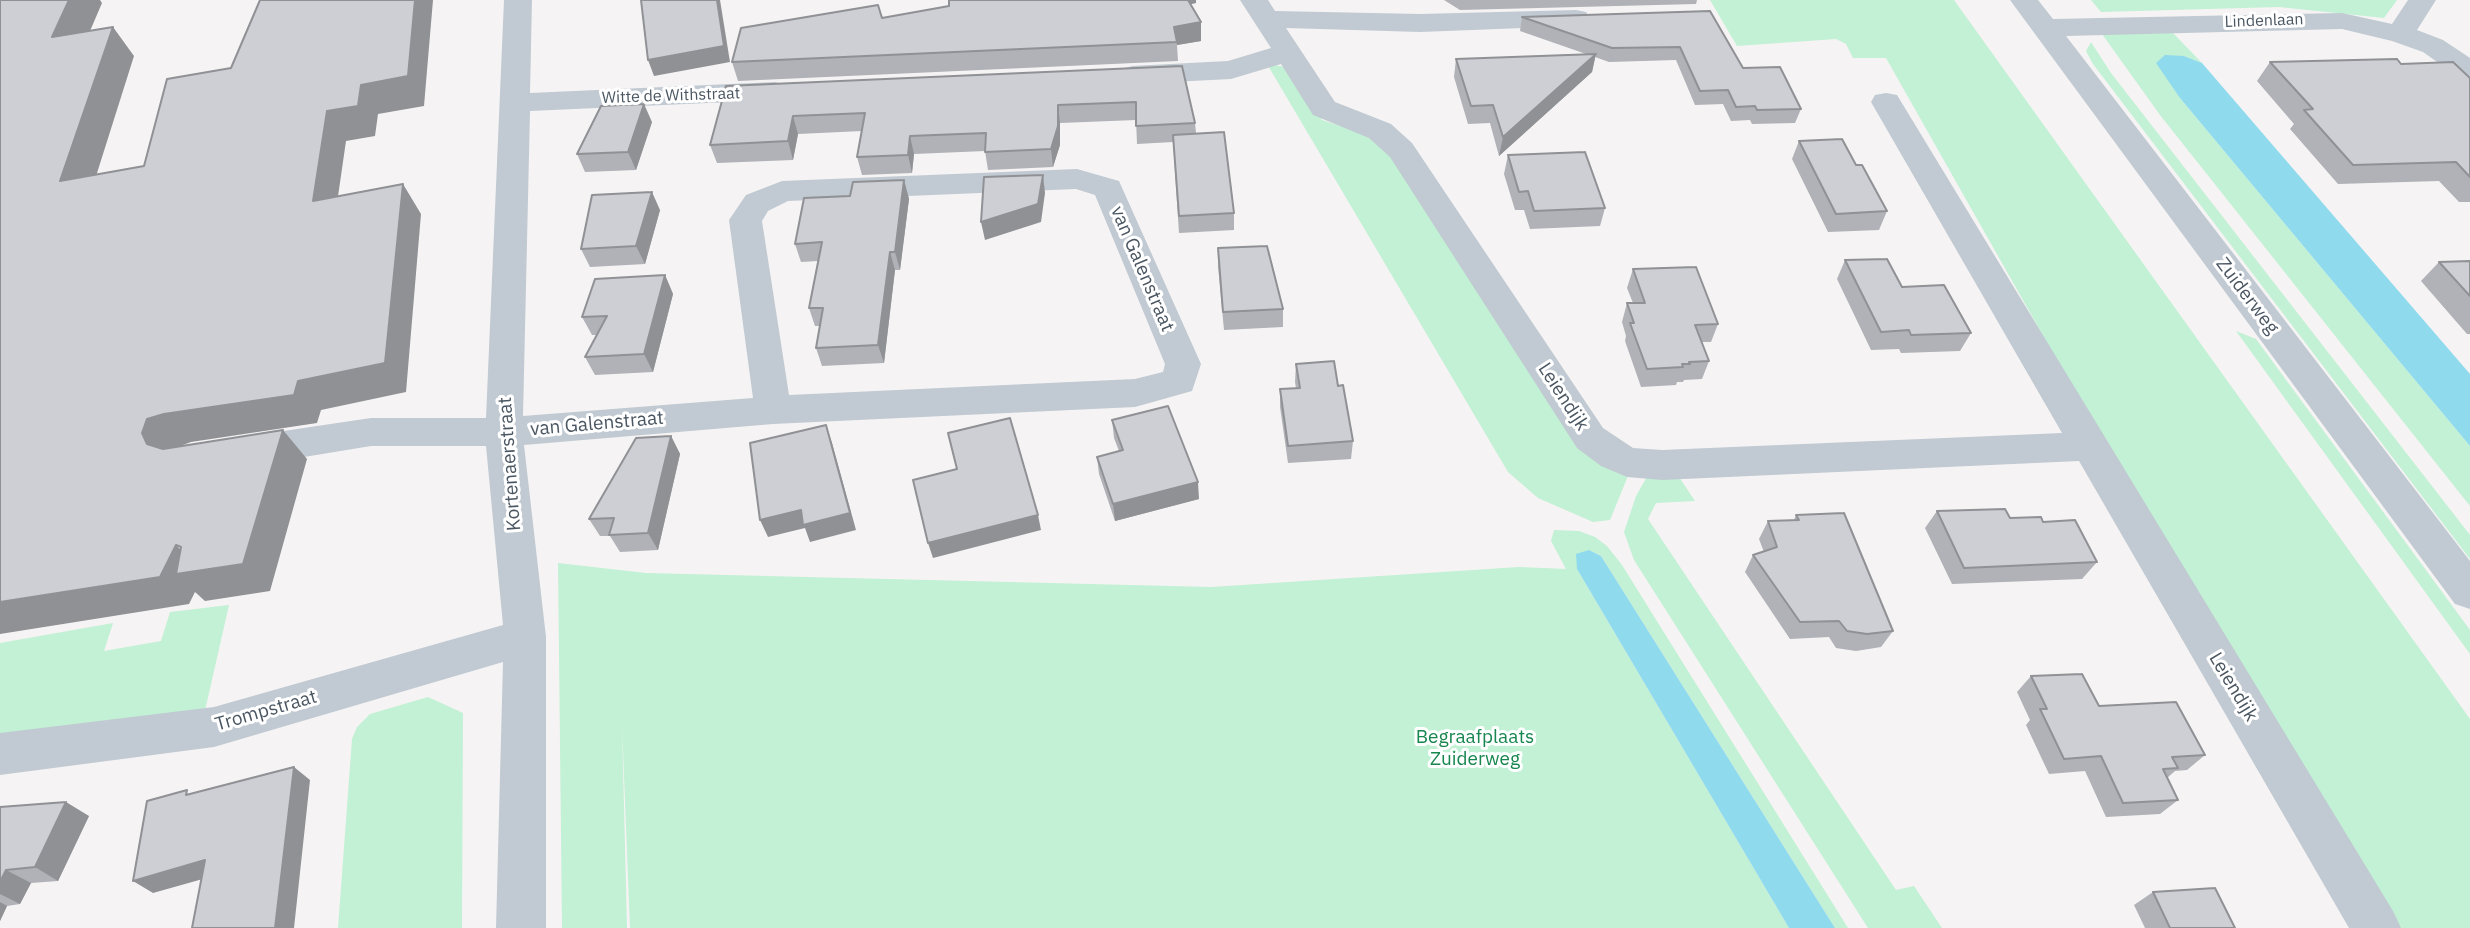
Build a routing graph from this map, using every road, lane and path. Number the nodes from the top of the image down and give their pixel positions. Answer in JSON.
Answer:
{"nodes":[{"id":1,"x":518,"y":0,"type":"edge"},
{"id":2,"x":2024,"y":0,"type":"edge"},
{"id":3,"x":2422,"y":0,"type":"edge"},
{"id":4,"x":1260,"y":10,"type":"edge"},
{"id":5,"x":1599,"y":18,"type":"edge"},
{"id":6,"x":2045,"y":28,"type":"junction"},
{"id":7,"x":2400,"y":34,"type":"junction"},
{"id":8,"x":1288,"y":52,"type":"junction"},
{"id":9,"x":2470,"y":72,"type":"edge"},
{"id":10,"x":1101,"y":77,"type":"edge"},
{"id":11,"x":801,"y":90,"type":"edge"},
{"id":12,"x":1886,"y":102,"type":"dead end"},
{"id":13,"x":514,"y":103,"type":"junction"},
{"id":14,"x":773,"y":410,"type":"junction"},
{"id":15,"x":504,"y":432,"type":"junction"},
{"id":16,"x":2090,"y":446,"type":"junction"},
{"id":17,"x":204,"y":458,"type":"edge"},
{"id":18,"x":2470,"y":592,"type":"edge"},
{"id":19,"x":525,"y":637,"type":"junction"},
{"id":20,"x":0,"y":754,"type":"edge"},
{"id":21,"x":521,"y":928,"type":"edge"},
{"id":22,"x":2376,"y":928,"type":"edge"}],
"edges":[{"from":1,"to":13,"type":"street","name":"Kortenaerstraat"},
{"from":2,"to":6,"type":"street","name":"Zuiderweg"},
{"from":3,"to":7,"type":"street"},
{"from":4,"to":5,"type":"street"},
{"from":4,"to":8,"type":"street","name":"Leiendijk"},
{"from":6,"to":7,"type":"street","name":"Lindenlaan"},
{"from":6,"to":18,"type":"street","name":"Zuiderweg"},
{"from":7,"to":9,"type":"street","name":"Lindenlaan"},
{"from":8,"to":10,"type":"street"},
{"from":8,"to":16,"type":"street","name":"Leiendijk"},
{"from":11,"to":13,"type":"street","name":"Witte de Withstraat"},
{"from":12,"to":16,"type":"street","name":"Leiendijk"},
{"from":13,"to":15,"type":"street","name":"Kortenaerstraat"},
{"from":14,"to":14,"type":"street","name":"van Galenstraat"},
{"from":14,"to":15,"type":"street","name":"van Galenstraat"},
{"from":15,"to":17,"type":"street","name":"van Galenstraat"},
{"from":15,"to":19,"type":"street","name":"Kortenaerstraat"},
{"from":16,"to":22,"type":"street","name":"Leiendijk"},
{"from":19,"to":20,"type":"street","name":"Trompstraat"},
{"from":19,"to":21,"type":"street","name":"Kortenaerstraat"}]}
